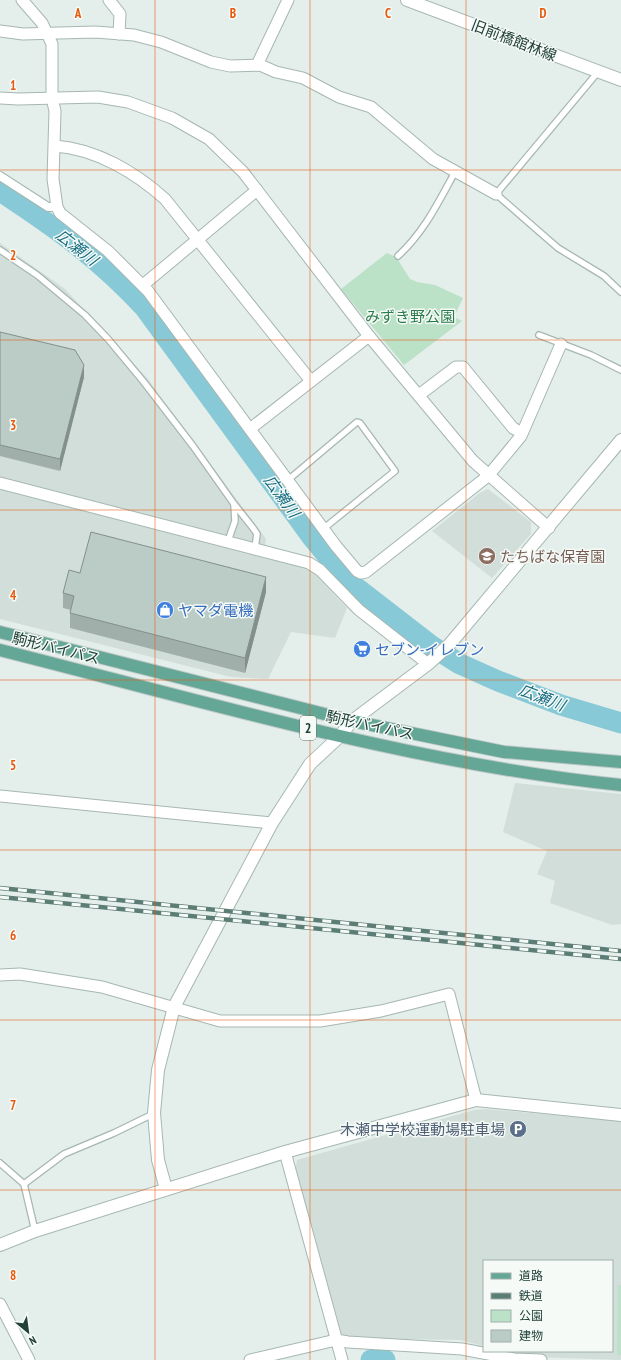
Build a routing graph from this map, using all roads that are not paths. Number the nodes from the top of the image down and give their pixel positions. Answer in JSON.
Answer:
{"nodes":[{"id":1,"x":22,"y":0,"type":"edge"},
{"id":2,"x":109,"y":0,"type":"edge"},
{"id":3,"x":288,"y":0,"type":"edge"},
{"id":4,"x":407,"y":0,"type":"edge"},
{"id":5,"x":0,"y":31,"type":"edge"},
{"id":6,"x":119,"y":34,"type":"junction"},
{"id":7,"x":48,"y":35,"type":"junction"},
{"id":8,"x":258,"y":65,"type":"junction"},
{"id":9,"x":598,"y":72,"type":"junction"},
{"id":10,"x":621,"y":80,"type":"edge"},
{"id":11,"x":0,"y":98,"type":"edge"},
{"id":12,"x":52,"y":98,"type":"junction"},
{"id":13,"x":55,"y":146,"type":"junction"},
{"id":14,"x":455,"y":172,"type":"junction"},
{"id":15,"x":0,"y":176,"type":"edge"},
{"id":16,"x":257,"y":190,"type":"junction"},
{"id":17,"x":496,"y":194,"type":"junction"},
{"id":18,"x":57,"y":207,"type":"junction"},
{"id":19,"x":198,"y":238,"type":"junction"},
{"id":20,"x":0,"y":250,"type":"edge"},
{"id":21,"x":398,"y":256,"type":"dead end"},
{"id":22,"x":143,"y":285,"type":"junction"},
{"id":23,"x":621,"y":292,"type":"edge"},
{"id":24,"x":539,"y":335,"type":"dead end"},
{"id":25,"x":369,"y":336,"type":"junction"},
{"id":26,"x":561,"y":344,"type":"junction"},
{"id":27,"x":621,"y":370,"type":"edge"},
{"id":28,"x":311,"y":381,"type":"junction"},
{"id":29,"x":419,"y":395,"type":"junction"},
{"id":30,"x":250,"y":429,"type":"junction"},
{"id":31,"x":522,"y":433,"type":"junction"},
{"id":32,"x":621,"y":440,"type":"edge"},
{"id":33,"x":488,"y":476,"type":"junction"},
{"id":34,"x":288,"y":480,"type":"junction"},
{"id":35,"x":0,"y":483,"type":"edge"},
{"id":36,"x":234,"y":504,"type":"junction"},
{"id":37,"x":549,"y":528,"type":"junction"},
{"id":38,"x":323,"y":529,"type":"junction"},
{"id":39,"x":228,"y":541,"type":"junction"},
{"id":40,"x":255,"y":548,"type":"junction"},
{"id":41,"x":0,"y":632,"type":"edge"},
{"id":42,"x":0,"y":650,"type":"edge"},
{"id":43,"x":431,"y":662,"type":"junction"},
{"id":44,"x":352,"y":721,"type":"junction"},
{"id":45,"x":340,"y":736,"type":"junction"},
{"id":46,"x":621,"y":762,"type":"edge"},
{"id":47,"x":621,"y":785,"type":"edge"},
{"id":48,"x":0,"y":796,"type":"edge"},
{"id":49,"x":272,"y":823,"type":"junction"},
{"id":50,"x":0,"y":975,"type":"edge"},
{"id":51,"x":174,"y":1007,"type":"junction"},
{"id":52,"x":476,"y":1100,"type":"junction"},
{"id":53,"x":154,"y":1113,"type":"junction"},
{"id":54,"x":621,"y":1115,"type":"edge"},
{"id":55,"x":285,"y":1152,"type":"junction"},
{"id":56,"x":0,"y":1163,"type":"edge"},
{"id":57,"x":24,"y":1184,"type":"junction"},
{"id":58,"x":166,"y":1189,"type":"junction"},
{"id":59,"x":35,"y":1231,"type":"junction"},
{"id":60,"x":0,"y":1245,"type":"edge"},
{"id":61,"x":0,"y":1304,"type":"edge"},
{"id":62,"x":336,"y":1340,"type":"junction"},
{"id":63,"x":513,"y":1357,"type":"edge"},
{"id":64,"x":29,"y":1360,"type":"edge"},
{"id":65,"x":250,"y":1360,"type":"edge"},
{"id":66,"x":342,"y":1360,"type":"edge"},
{"id":67,"x":541,"y":1360,"type":"edge"}],
"edges":[{"from":1,"to":7,"type":"street"},
{"from":2,"to":6,"type":"street"},
{"from":3,"to":8,"type":"street"},
{"from":4,"to":9,"type":"street","name":"旧前橋館林線"},
{"from":5,"to":7,"type":"street"},
{"from":6,"to":7,"type":"street"},
{"from":6,"to":8,"type":"street"},
{"from":7,"to":12,"type":"street"},
{"from":8,"to":14,"type":"street"},
{"from":9,"to":10,"type":"street","name":"旧前橋館林線"},
{"from":9,"to":17,"type":"lane"},
{"from":11,"to":12,"type":"street"},
{"from":12,"to":13,"type":"street"},
{"from":12,"to":16,"type":"street"},
{"from":13,"to":18,"type":"street"},
{"from":13,"to":19,"type":"street"},
{"from":14,"to":17,"type":"street"},
{"from":14,"to":21,"type":"lane"},
{"from":15,"to":18,"type":"street"},
{"from":16,"to":19,"type":"street"},
{"from":16,"to":25,"type":"street"},
{"from":17,"to":23,"type":"lane"},
{"from":18,"to":22,"type":"street"},
{"from":19,"to":22,"type":"street"},
{"from":19,"to":28,"type":"street"},
{"from":20,"to":36,"type":"lane"},
{"from":22,"to":30,"type":"street"},
{"from":24,"to":26,"type":"lane"},
{"from":25,"to":28,"type":"street"},
{"from":25,"to":29,"type":"street"},
{"from":26,"to":27,"type":"lane"},
{"from":26,"to":31,"type":"street"},
{"from":28,"to":30,"type":"street"},
{"from":29,"to":31,"type":"street"},
{"from":29,"to":33,"type":"street"},
{"from":30,"to":34,"type":"street"},
{"from":31,"to":33,"type":"street"},
{"from":32,"to":37,"type":"street"},
{"from":33,"to":37,"type":"street"},
{"from":33,"to":38,"type":"street"},
{"from":34,"to":38,"type":"street"},
{"from":34,"to":38,"type":"lane"},
{"from":35,"to":39,"type":"street"},
{"from":36,"to":39,"type":"lane"},
{"from":36,"to":40,"type":"lane"},
{"from":37,"to":43,"type":"street"},
{"from":39,"to":40,"type":"street"},
{"from":40,"to":43,"type":"street"},
{"from":41,"to":44,"type":"main road","name":"駒形バイパス","number":"2"},
{"from":42,"to":45,"type":"main road","name":"駒形バイパス","number":"2"},
{"from":43,"to":44,"type":"street"},
{"from":44,"to":45,"type":"street"},
{"from":44,"to":46,"type":"main road","name":"駒形バイパス","number":"2"},
{"from":45,"to":47,"type":"main road","name":"駒形バイパス","number":"2"},
{"from":45,"to":49,"type":"street"},
{"from":48,"to":49,"type":"street"},
{"from":49,"to":51,"type":"street"},
{"from":50,"to":51,"type":"street"},
{"from":51,"to":52,"type":"street"},
{"from":51,"to":53,"type":"street"},
{"from":52,"to":54,"type":"street"},
{"from":52,"to":55,"type":"street"},
{"from":53,"to":57,"type":"lane"},
{"from":53,"to":58,"type":"street"},
{"from":55,"to":58,"type":"street"},
{"from":55,"to":62,"type":"street"},
{"from":56,"to":57,"type":"lane"},
{"from":57,"to":59,"type":"lane"},
{"from":58,"to":59,"type":"street"},
{"from":59,"to":60,"type":"street"},
{"from":61,"to":64,"type":"street"},
{"from":62,"to":63,"type":"street"},
{"from":62,"to":65,"type":"street"},
{"from":62,"to":66,"type":"street"},
{"from":63,"to":67,"type":"street"}]}
